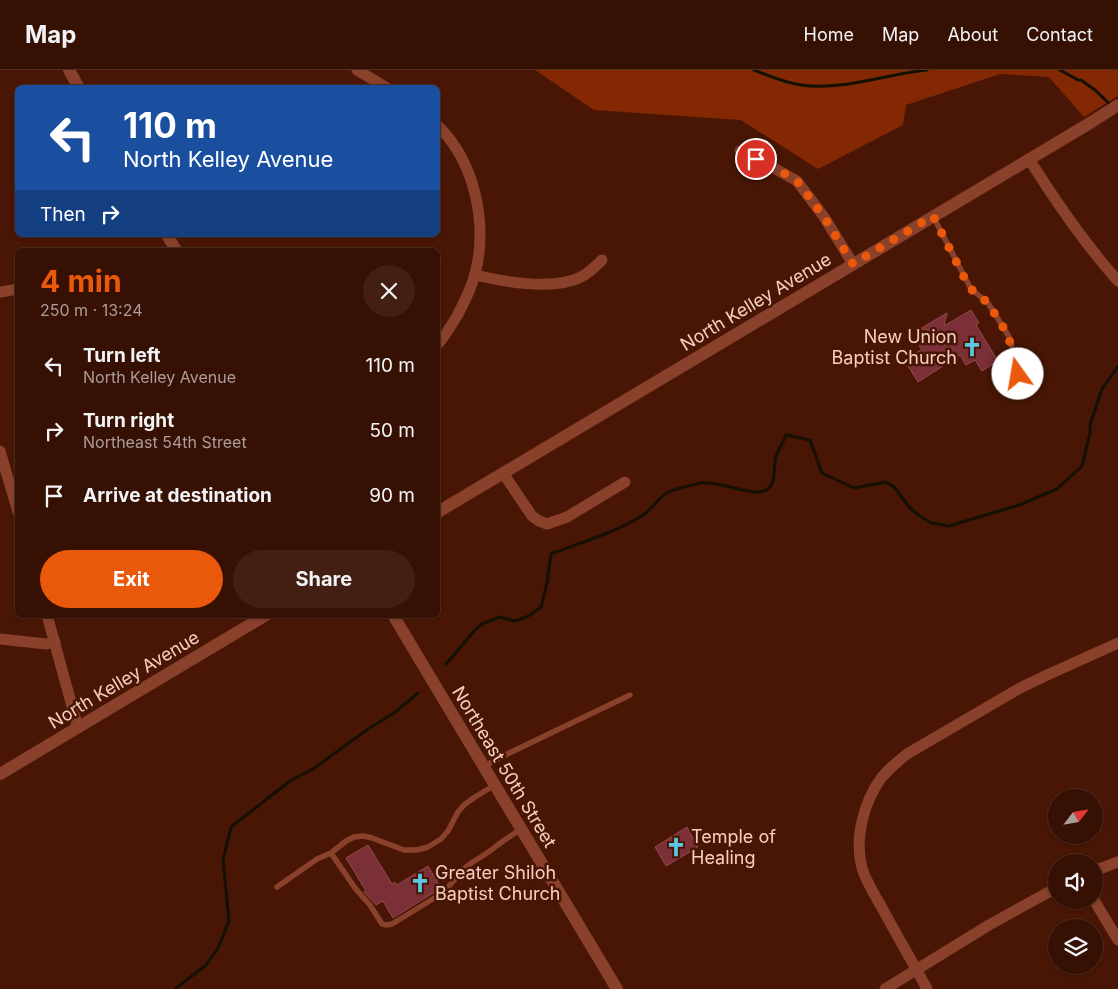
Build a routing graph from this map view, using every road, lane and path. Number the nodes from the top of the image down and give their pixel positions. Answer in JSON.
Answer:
{"nodes":[{"id":1,"x":69,"y":70,"type":"edge"},
{"id":2,"x":357,"y":70,"type":"edge"},
{"id":3,"x":77,"y":85,"type":"edge"},
{"id":4,"x":382,"y":85,"type":"edge"},
{"id":5,"x":1118,"y":105,"type":"edge"},
{"id":6,"x":440,"y":128,"type":"edge"},
{"id":7,"x":740,"y":151,"type":"dead end"},
{"id":8,"x":1029,"y":159,"type":"junction"},
{"id":9,"x":933,"y":216,"type":"junction"},
{"id":10,"x":168,"y":237,"type":"edge"},
{"id":11,"x":175,"y":248,"type":"edge"},
{"id":12,"x":602,"y":260,"type":"dead end"},
{"id":13,"x":853,"y":264,"type":"junction"},
{"id":14,"x":475,"y":275,"type":"junction"},
{"id":15,"x":1118,"y":281,"type":"edge"},
{"id":16,"x":15,"y":290,"type":"edge"},
{"id":17,"x":0,"y":292,"type":"edge"},
{"id":18,"x":440,"y":341,"type":"edge"},
{"id":19,"x":998,"y":386,"type":"dead end"},
{"id":20,"x":0,"y":451,"type":"edge"},
{"id":21,"x":503,"y":473,"type":"junction"},
{"id":22,"x":624,"y":482,"type":"dead end"},
{"id":23,"x":15,"y":502,"type":"edge"},
{"id":24,"x":440,"y":511,"type":"edge"},
{"id":25,"x":48,"y":618,"type":"edge"},
{"id":26,"x":261,"y":618,"type":"edge"},
{"id":27,"x":395,"y":618,"type":"edge"},
{"id":28,"x":0,"y":640,"type":"edge"},
{"id":29,"x":55,"y":642,"type":"junction"},
{"id":30,"x":1118,"y":643,"type":"edge"},
{"id":31,"x":630,"y":695,"type":"dead end"},
{"id":32,"x":78,"y":728,"type":"junction"},
{"id":33,"x":484,"y":767,"type":"junction"},
{"id":34,"x":0,"y":774,"type":"edge"},
{"id":35,"x":495,"y":785,"type":"junction"},
{"id":36,"x":521,"y":830,"type":"junction"},
{"id":37,"x":331,"y":853,"type":"junction"},
{"id":38,"x":1118,"y":862,"type":"edge"},
{"id":39,"x":1103,"y":868,"type":"edge"},
{"id":40,"x":277,"y":887,"type":"dead end"},
{"id":41,"x":1048,"y":892,"type":"edge"},
{"id":42,"x":1099,"y":909,"type":"edge"},
{"id":43,"x":1118,"y":940,"type":"edge"},
{"id":44,"x":917,"y":969,"type":"junction"},
{"id":45,"x":617,"y":989,"type":"edge"},
{"id":46,"x":885,"y":989,"type":"edge"},
{"id":47,"x":927,"y":989,"type":"edge"}],
"edges":[{"from":1,"to":3,"type":"street"},
{"from":2,"to":4,"type":"street"},
{"from":5,"to":8,"type":"street","name":"North Kelley Avenue"},
{"from":6,"to":14,"type":"street"},
{"from":7,"to":13,"type":"street"},
{"from":8,"to":9,"type":"street","name":"North Kelley Avenue"},
{"from":8,"to":15,"type":"street"},
{"from":9,"to":13,"type":"street","name":"North Kelley Avenue"},
{"from":9,"to":19,"type":"lane"},
{"from":10,"to":11,"type":"street"},
{"from":12,"to":14,"type":"street"},
{"from":13,"to":21,"type":"street","name":"North Kelley Avenue"},
{"from":14,"to":18,"type":"street"},
{"from":16,"to":17,"type":"street"},
{"from":20,"to":23,"type":"street"},
{"from":21,"to":22,"type":"street"},
{"from":21,"to":24,"type":"street","name":"North Kelley Avenue"},
{"from":25,"to":29,"type":"street"},
{"from":26,"to":32,"type":"street","name":"North Kelley Avenue"},
{"from":27,"to":33,"type":"street","name":"Northeast 50th Street"},
{"from":28,"to":29,"type":"street"},
{"from":29,"to":32,"type":"street"},
{"from":30,"to":44,"type":"street"},
{"from":31,"to":33,"type":"lane"},
{"from":32,"to":34,"type":"street","name":"North Kelley Avenue"},
{"from":33,"to":35,"type":"street","name":"Northeast 50th Street"},
{"from":35,"to":36,"type":"street","name":"Northeast 50th Street"},
{"from":35,"to":37,"type":"lane"},
{"from":36,"to":37,"type":"lane"},
{"from":36,"to":45,"type":"street","name":"Northeast 50th Street"},
{"from":37,"to":40,"type":"lane"},
{"from":38,"to":39,"type":"street"},
{"from":41,"to":44,"type":"street"},
{"from":42,"to":43,"type":"street"},
{"from":44,"to":46,"type":"street"},
{"from":44,"to":47,"type":"street"}]}
